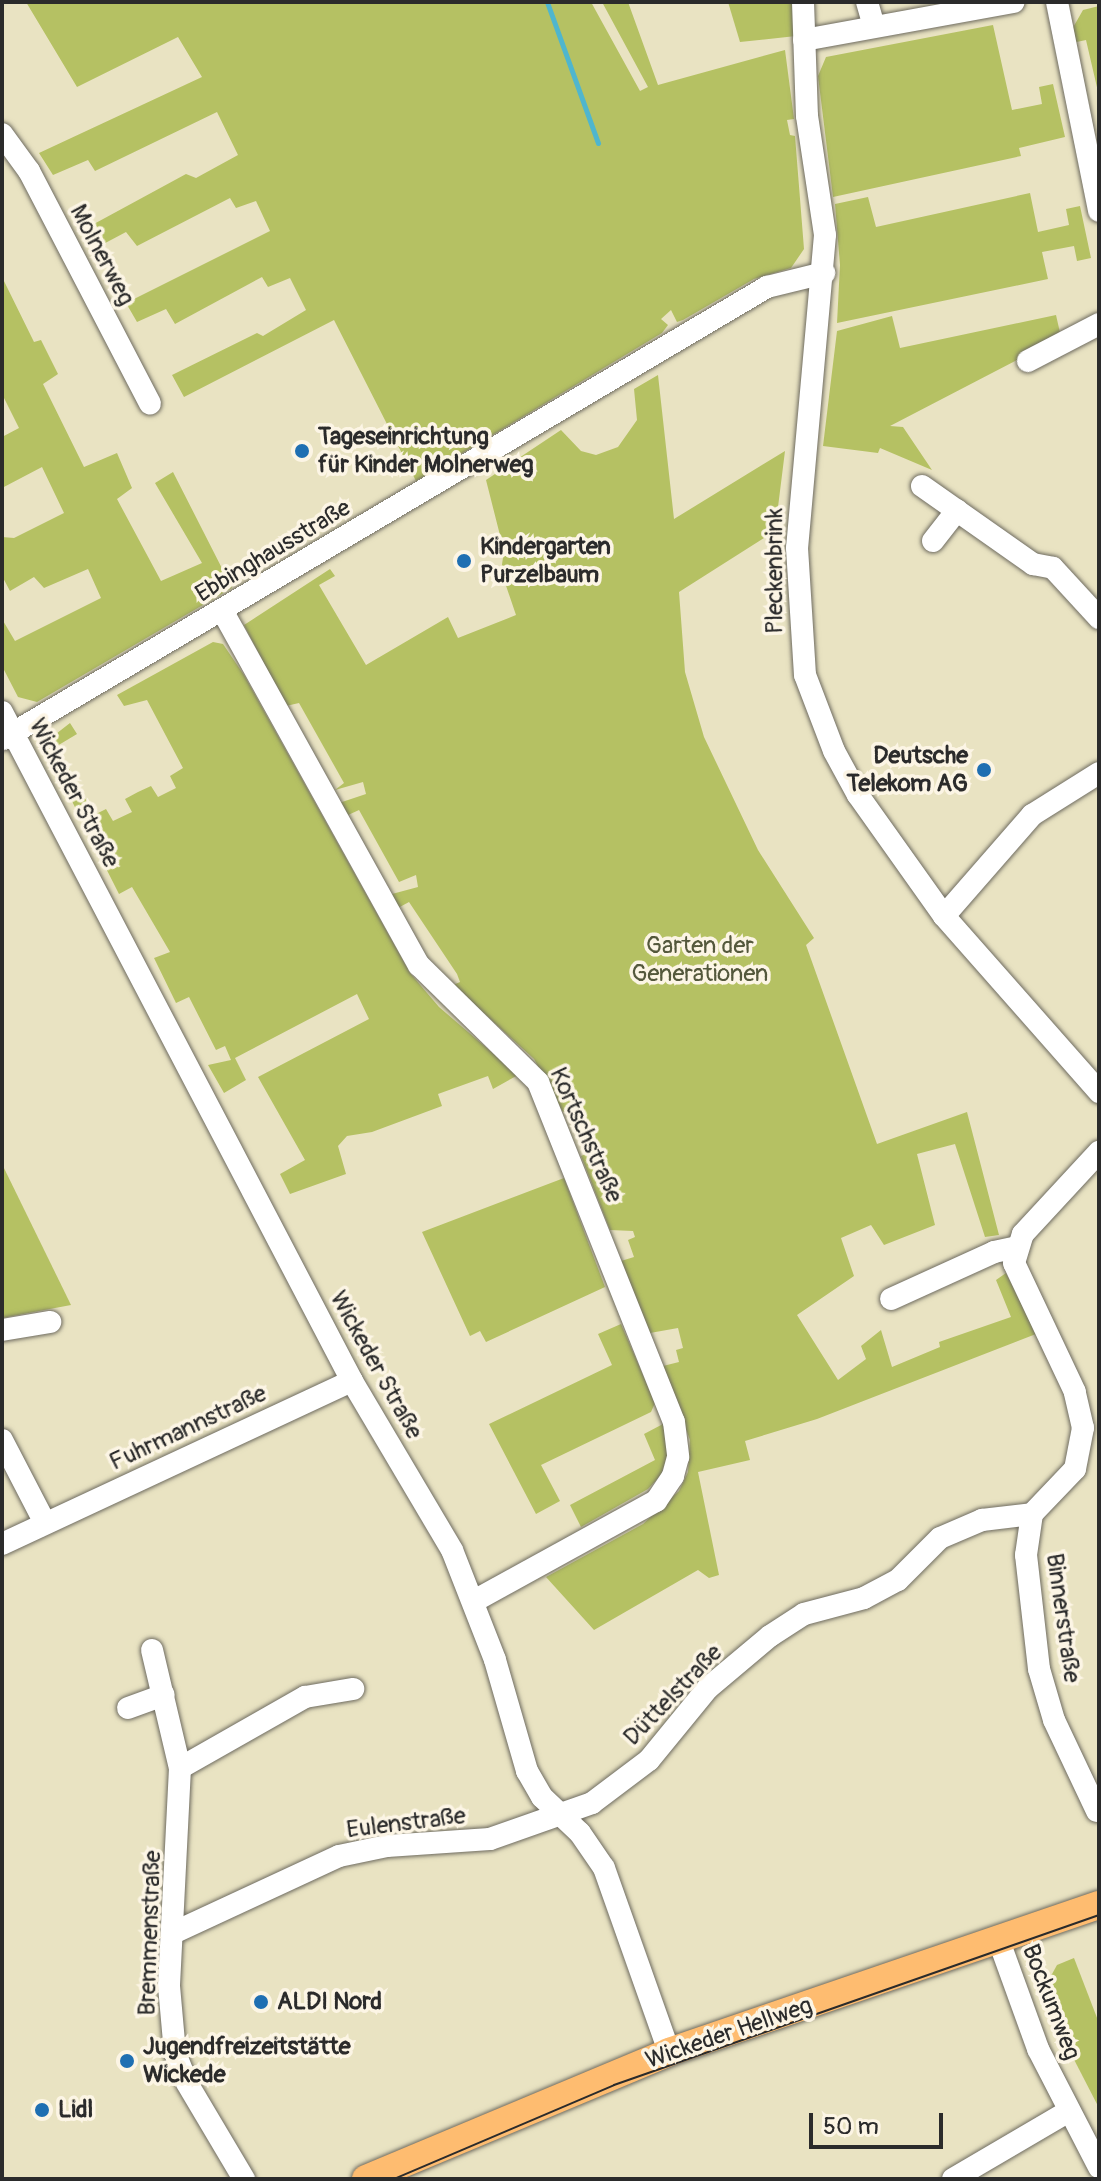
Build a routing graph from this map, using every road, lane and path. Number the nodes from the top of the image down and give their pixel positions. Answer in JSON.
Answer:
{"nodes":[{"id":1,"x":803,"y":2,"type":"edge"},
{"id":2,"x":867,"y":2,"type":"edge"},
{"id":3,"x":1014,"y":2,"type":"edge"},
{"id":4,"x":1057,"y":2,"type":"edge"},
{"id":5,"x":874,"y":26,"type":"junction"},
{"id":6,"x":804,"y":40,"type":"junction"},
{"id":7,"x":2,"y":134,"type":"edge"},
{"id":8,"x":1099,"y":211,"type":"edge"},
{"id":9,"x":824,"y":273,"type":"junction"},
{"id":10,"x":1099,"y":324,"type":"edge"},
{"id":11,"x":1028,"y":361,"type":"dead end"},
{"id":12,"x":150,"y":403,"type":"dead end"},
{"id":13,"x":922,"y":486,"type":"dead end"},
{"id":14,"x":957,"y":510,"type":"junction"},
{"id":15,"x":933,"y":541,"type":"dead end"},
{"id":16,"x":223,"y":612,"type":"junction"},
{"id":17,"x":1099,"y":618,"type":"edge"},
{"id":18,"x":2,"y":712,"type":"edge"},
{"id":19,"x":7,"y":736,"type":"edge"},
{"id":20,"x":1099,"y":773,"type":"edge"},
{"id":21,"x":944,"y":916,"type":"junction"},
{"id":22,"x":1099,"y":1092,"type":"edge"},
{"id":23,"x":1099,"y":1152,"type":"edge"},
{"id":24,"x":1017,"y":1247,"type":"junction"},
{"id":25,"x":891,"y":1299,"type":"dead end"},
{"id":26,"x":50,"y":1322,"type":"dead end"},
{"id":27,"x":2,"y":1330,"type":"edge"},
{"id":28,"x":352,"y":1381,"type":"junction"},
{"id":29,"x":2,"y":1440,"type":"edge"},
{"id":30,"x":1032,"y":1514,"type":"junction"},
{"id":31,"x":45,"y":1523,"type":"junction"},
{"id":32,"x":2,"y":1544,"type":"edge"},
{"id":33,"x":474,"y":1601,"type":"junction"},
{"id":34,"x":152,"y":1650,"type":"dead end"},
{"id":35,"x":353,"y":1689,"type":"dead end"},
{"id":36,"x":164,"y":1695,"type":"junction"},
{"id":37,"x":128,"y":1708,"type":"dead end"},
{"id":38,"x":180,"y":1768,"type":"junction"},
{"id":39,"x":1097,"y":1811,"type":"edge"},
{"id":40,"x":561,"y":1816,"type":"junction"},
{"id":41,"x":1099,"y":1905,"type":"edge"},
{"id":42,"x":173,"y":1933,"type":"junction"},
{"id":43,"x":999,"y":1941,"type":"junction"},
{"id":44,"x":669,"y":2052,"type":"junction"},
{"id":45,"x":1069,"y":2111,"type":"junction"},
{"id":46,"x":1098,"y":2162,"type":"edge"},
{"id":47,"x":244,"y":2179,"type":"edge"},
{"id":48,"x":366,"y":2179,"type":"edge"},
{"id":49,"x":953,"y":2179,"type":"edge"}],
"edges":[{"from":1,"to":6,"type":"street","name":"Pleckenbrink"},
{"from":2,"to":5,"type":"street"},
{"from":3,"to":5,"type":"street"},
{"from":4,"to":8,"type":"street"},
{"from":5,"to":6,"type":"street"},
{"from":6,"to":9,"type":"street","name":"Pleckenbrink"},
{"from":7,"to":12,"type":"street","name":"Molnerweg"},
{"from":9,"to":16,"type":"street","name":"Ebbinghausstraße"},
{"from":9,"to":21,"type":"street","name":"Pleckenbrink"},
{"from":10,"to":11,"type":"street"},
{"from":13,"to":14,"type":"street"},
{"from":14,"to":15,"type":"street"},
{"from":14,"to":17,"type":"street"},
{"from":16,"to":19,"type":"street","name":"Ebbinghausstraße"},
{"from":16,"to":33,"type":"street","name":"Kortschstraße"},
{"from":18,"to":19,"type":"street","name":"Wickeder Straße"},
{"from":19,"to":28,"type":"street","name":"Wickeder Straße"},
{"from":20,"to":21,"type":"street"},
{"from":21,"to":22,"type":"street","name":"Pleckenbrink"},
{"from":23,"to":24,"type":"street"},
{"from":24,"to":25,"type":"street"},
{"from":24,"to":30,"type":"street"},
{"from":26,"to":27,"type":"street"},
{"from":28,"to":31,"type":"street","name":"Fuhrmannstraße"},
{"from":28,"to":33,"type":"street","name":"Wickeder Straße"},
{"from":29,"to":31,"type":"street"},
{"from":30,"to":39,"type":"street","name":"Binnerstraße"},
{"from":30,"to":40,"type":"street","name":"Düttelstraße"},
{"from":31,"to":32,"type":"street","name":"Fuhrmannstraße"},
{"from":33,"to":40,"type":"street","name":"Wickeder Straße"},
{"from":34,"to":36,"type":"street","name":"Bremmenstraße"},
{"from":35,"to":38,"type":"street"},
{"from":36,"to":37,"type":"street"},
{"from":36,"to":38,"type":"street","name":"Bremmenstraße"},
{"from":38,"to":42,"type":"street","name":"Bremmenstraße"},
{"from":40,"to":42,"type":"street","name":"Eulenstraße"},
{"from":40,"to":44,"type":"street","name":"Wickeder Straße"},
{"from":41,"to":43,"type":"main road","name":"Wickeder Hellweg"},
{"from":42,"to":47,"type":"street","name":"Bremmenstraße"},
{"from":43,"to":44,"type":"main road","name":"Wickeder Hellweg"},
{"from":43,"to":45,"type":"street","name":"Bockumweg"},
{"from":44,"to":48,"type":"main road","name":"Wickeder Hellweg"},
{"from":45,"to":46,"type":"street","name":"Bockumweg"},
{"from":45,"to":49,"type":"street"}]}
